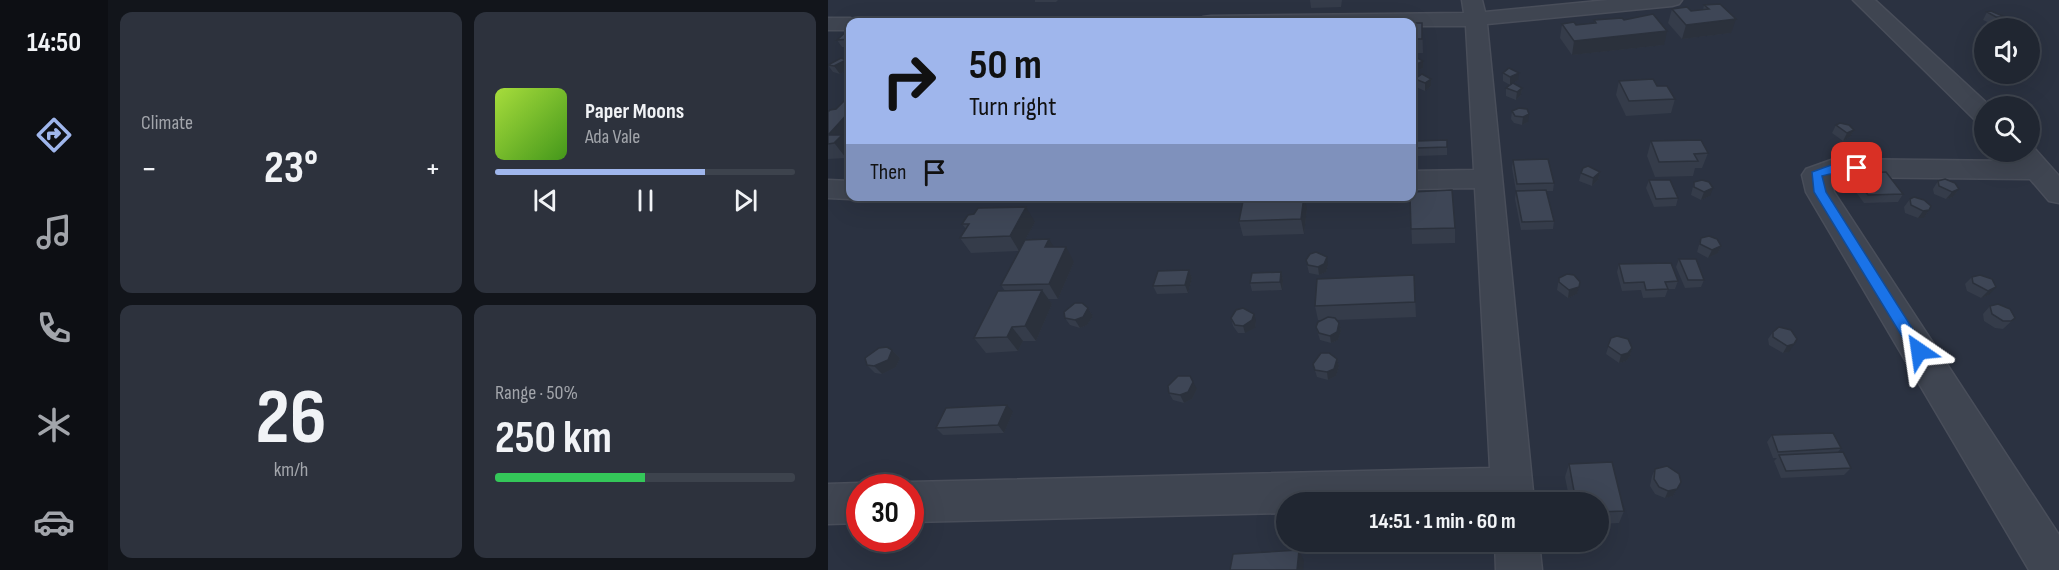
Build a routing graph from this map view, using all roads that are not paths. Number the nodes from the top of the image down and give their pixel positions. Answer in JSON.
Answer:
{"nodes":[{"id":1,"x":1672,"y":0,"type":"edge"},
{"id":2,"x":1863,"y":0,"type":"edge"},
{"id":3,"x":1474,"y":10,"type":"edge"},
{"id":4,"x":1299,"y":18,"type":"edge"},
{"id":5,"x":828,"y":24,"type":"edge"},
{"id":6,"x":846,"y":24,"type":"edge"},
{"id":7,"x":1974,"y":105,"type":"edge"},
{"id":8,"x":2040,"y":172,"type":"edge"},
{"id":9,"x":1488,"y":178,"type":"junction"},
{"id":10,"x":1416,"y":180,"type":"edge"},
{"id":11,"x":828,"y":189,"type":"edge"},
{"id":12,"x":846,"y":190,"type":"edge"},
{"id":13,"x":1512,"y":492,"type":"edge"},
{"id":14,"x":1276,"y":498,"type":"edge"},
{"id":15,"x":924,"y":502,"type":"edge"},
{"id":16,"x":846,"y":503,"type":"edge"},
{"id":17,"x":828,"y":504,"type":"edge"},
{"id":18,"x":1518,"y":552,"type":"edge"},
{"id":19,"x":1520,"y":570,"type":"edge"},
{"id":20,"x":2055,"y":570,"type":"edge"}],
"edges":[{"from":1,"to":3,"type":"street"},
{"from":2,"to":7,"type":"street"},
{"from":3,"to":4,"type":"street"},
{"from":3,"to":9,"type":"street"},
{"from":5,"to":6,"type":"street"},
{"from":8,"to":20,"type":"street"},
{"from":9,"to":10,"type":"street"},
{"from":9,"to":13,"type":"street"},
{"from":11,"to":12,"type":"street"},
{"from":14,"to":15,"type":"street"},
{"from":16,"to":17,"type":"street"},
{"from":18,"to":19,"type":"street"}]}
